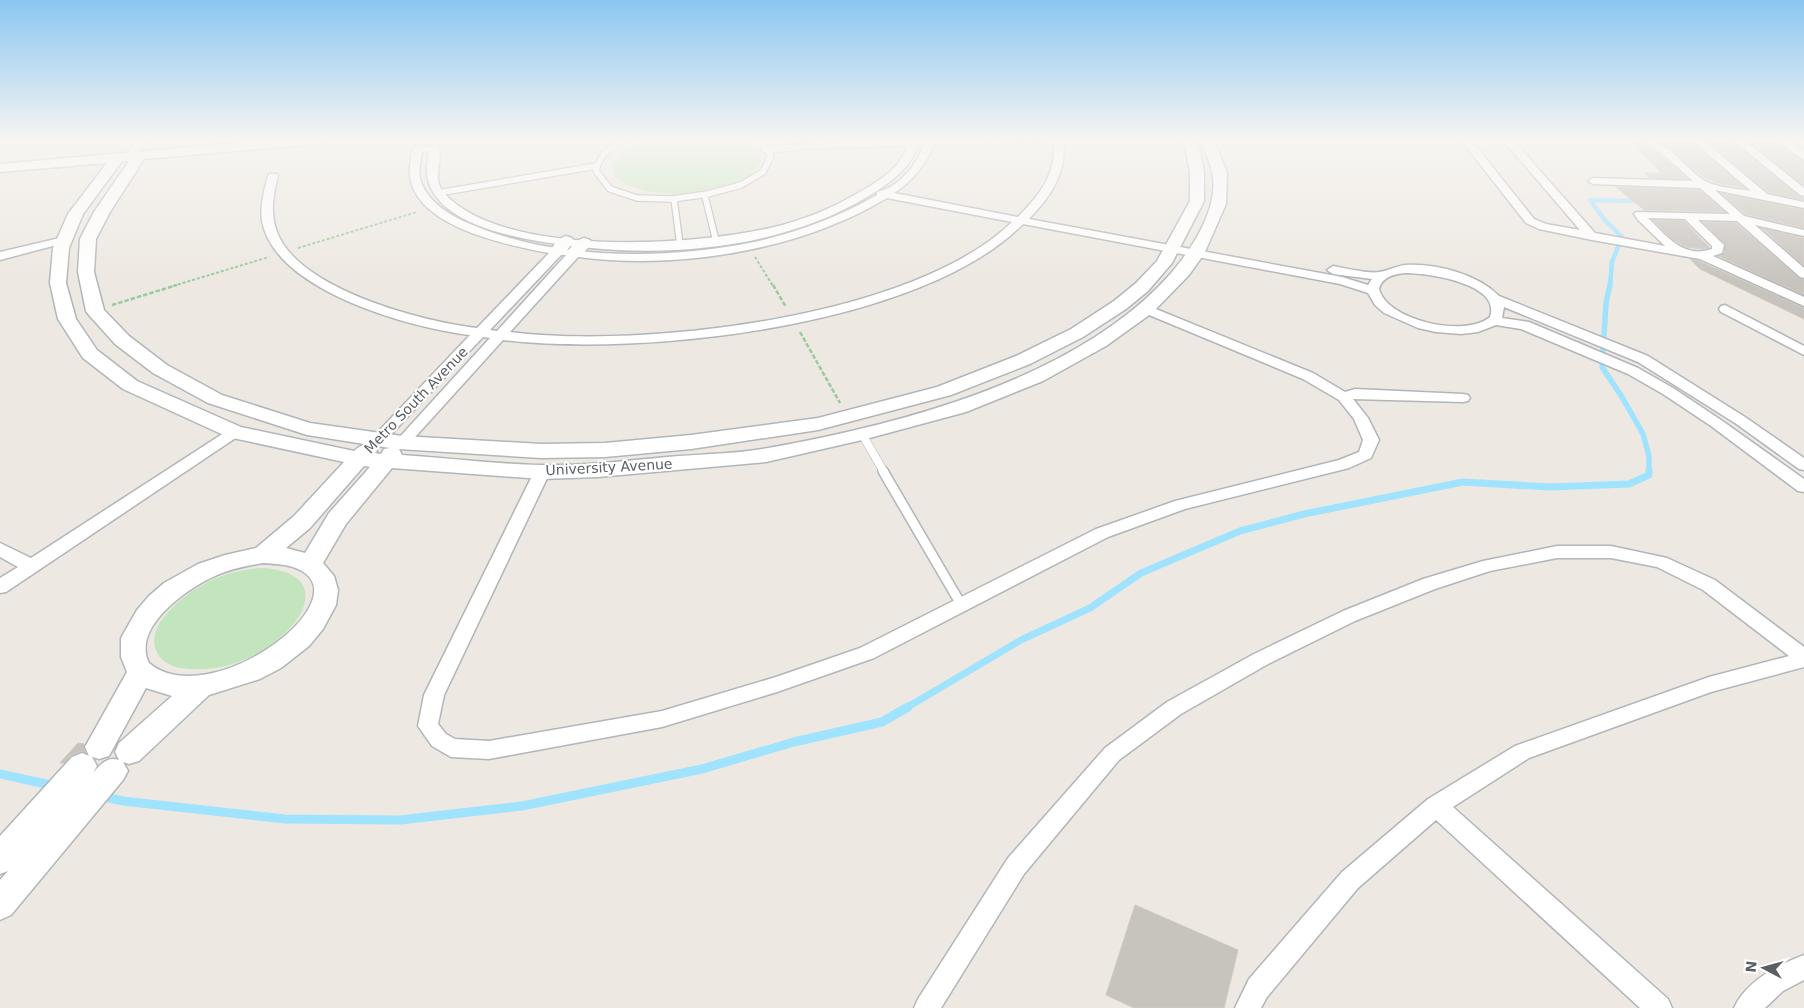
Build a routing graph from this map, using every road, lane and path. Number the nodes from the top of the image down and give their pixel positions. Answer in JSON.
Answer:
{"nodes":[{"id":1,"x":101,"y":187,"type":"edge"},
{"id":2,"x":114,"y":187,"type":"edge"},
{"id":3,"x":269,"y":187,"type":"edge"},
{"id":4,"x":419,"y":187,"type":"edge"},
{"id":5,"x":436,"y":187,"type":"edge"},
{"id":6,"x":473,"y":187,"type":"edge"},
{"id":7,"x":610,"y":187,"type":"edge"},
{"id":8,"x":738,"y":187,"type":"edge"},
{"id":9,"x":884,"y":187,"type":"edge"},
{"id":10,"x":888,"y":187,"type":"edge"},
{"id":11,"x":1049,"y":187,"type":"edge"},
{"id":12,"x":1197,"y":187,"type":"edge"},
{"id":13,"x":1220,"y":187,"type":"edge"},
{"id":14,"x":1503,"y":187,"type":"edge"},
{"id":15,"x":1551,"y":187,"type":"edge"},
{"id":16,"x":1706,"y":187,"type":"edge"},
{"id":17,"x":1714,"y":187,"type":"edge"},
{"id":18,"x":1752,"y":187,"type":"edge"},
{"id":19,"x":882,"y":190,"type":"junction"},
{"id":20,"x":438,"y":193,"type":"junction"},
{"id":21,"x":706,"y":196,"type":"junction"},
{"id":22,"x":1764,"y":197,"type":"junction"},
{"id":23,"x":674,"y":199,"type":"junction"},
{"id":24,"x":1804,"y":205,"type":"edge"},
{"id":25,"x":432,"y":207,"type":"junction"},
{"id":26,"x":1688,"y":216,"type":"junction"},
{"id":27,"x":1026,"y":217,"type":"junction"},
{"id":28,"x":1740,"y":218,"type":"junction"},
{"id":29,"x":1804,"y":233,"type":"edge"},
{"id":30,"x":1597,"y":238,"type":"junction"},
{"id":31,"x":64,"y":240,"type":"junction"},
{"id":32,"x":716,"y":241,"type":"junction"},
{"id":33,"x":680,"y":245,"type":"junction"},
{"id":34,"x":1175,"y":245,"type":"junction"},
{"id":35,"x":571,"y":247,"type":"junction"},
{"id":36,"x":1198,"y":250,"type":"junction"},
{"id":37,"x":1677,"y":251,"type":"junction"},
{"id":38,"x":284,"y":253,"type":"junction"},
{"id":39,"x":0,"y":256,"type":"edge"},
{"id":40,"x":1703,"y":256,"type":"junction"},
{"id":41,"x":1804,"y":274,"type":"edge"},
{"id":42,"x":1380,"y":276,"type":"junction"},
{"id":43,"x":1373,"y":291,"type":"junction"},
{"id":44,"x":1492,"y":298,"type":"junction"},
{"id":45,"x":1804,"y":302,"type":"edge"},
{"id":46,"x":1146,"y":309,"type":"junction"},
{"id":47,"x":1725,"y":309,"type":"dead end"},
{"id":48,"x":95,"y":311,"type":"junction"},
{"id":49,"x":1492,"y":321,"type":"junction"},
{"id":50,"x":480,"y":332,"type":"junction"},
{"id":51,"x":501,"y":335,"type":"junction"},
{"id":52,"x":1804,"y":351,"type":"edge"},
{"id":53,"x":1344,"y":397,"type":"junction"},
{"id":54,"x":1463,"y":398,"type":"dead end"},
{"id":55,"x":234,"y":432,"type":"junction"},
{"id":56,"x":862,"y":434,"type":"junction"},
{"id":57,"x":378,"y":440,"type":"junction"},
{"id":58,"x":402,"y":443,"type":"junction"},
{"id":59,"x":359,"y":459,"type":"junction"},
{"id":60,"x":385,"y":462,"type":"junction"},
{"id":61,"x":1804,"y":465,"type":"edge"},
{"id":62,"x":542,"y":472,"type":"junction"},
{"id":63,"x":1804,"y":487,"type":"edge"},
{"id":64,"x":0,"y":549,"type":"edge"},
{"id":65,"x":263,"y":555,"type":"junction"},
{"id":66,"x":310,"y":563,"type":"junction"},
{"id":67,"x":30,"y":566,"type":"junction"},
{"id":68,"x":0,"y":587,"type":"edge"},
{"id":69,"x":962,"y":606,"type":"junction"},
{"id":70,"x":1804,"y":659,"type":"edge"},
{"id":71,"x":141,"y":671,"type":"junction"},
{"id":72,"x":202,"y":685,"type":"junction"},
{"id":73,"x":102,"y":764,"type":"junction"},
{"id":74,"x":1436,"y":806,"type":"junction"},
{"id":75,"x":0,"y":859,"type":"edge"},
{"id":76,"x":0,"y":904,"type":"edge"},
{"id":77,"x":1804,"y":967,"type":"edge"},
{"id":78,"x":927,"y":1008,"type":"edge"},
{"id":79,"x":1248,"y":1008,"type":"edge"},
{"id":80,"x":1659,"y":1008,"type":"edge"},
{"id":81,"x":1748,"y":1008,"type":"edge"}],
"edges":[{"from":1,"to":31,"type":"street","name":"University Avenue"},
{"from":2,"to":48,"type":"street","name":"University Avenue"},
{"from":3,"to":38,"type":"street"},
{"from":4,"to":25,"type":"street"},
{"from":5,"to":20,"type":"street"},
{"from":6,"to":20,"type":"lane"},
{"from":7,"to":23,"type":"lane"},
{"from":8,"to":21,"type":"lane"},
{"from":9,"to":19,"type":"street"},
{"from":10,"to":19,"type":"street"},
{"from":11,"to":27,"type":"street"},
{"from":12,"to":34,"type":"street","name":"University Avenue"},
{"from":13,"to":36,"type":"street","name":"University Avenue"},
{"from":14,"to":30,"type":"street"},
{"from":15,"to":30,"type":"street"},
{"from":16,"to":28,"type":"street"},
{"from":17,"to":22,"type":"street"},
{"from":18,"to":22,"type":"street"},
{"from":19,"to":27,"type":"street"},
{"from":19,"to":32,"type":"street"},
{"from":19,"to":35,"type":"street"},
{"from":20,"to":35,"type":"street"},
{"from":21,"to":23,"type":"lane"},
{"from":21,"to":32,"type":"lane"},
{"from":22,"to":24,"type":"street"},
{"from":23,"to":33,"type":"lane"},
{"from":25,"to":35,"type":"street"},
{"from":25,"to":38,"type":"path"},
{"from":26,"to":28,"type":"street"},
{"from":26,"to":37,"type":"street"},
{"from":26,"to":40,"type":"street"},
{"from":27,"to":34,"type":"street"},
{"from":27,"to":51,"type":"street"},
{"from":28,"to":29,"type":"street"},
{"from":28,"to":41,"type":"street"},
{"from":30,"to":37,"type":"street"},
{"from":31,"to":39,"type":"street"},
{"from":31,"to":55,"type":"street","name":"University Avenue"},
{"from":32,"to":33,"type":"street"},
{"from":33,"to":35,"type":"street"},
{"from":34,"to":36,"type":"street"},
{"from":34,"to":58,"type":"street","name":"University Avenue"},
{"from":35,"to":50,"type":"street","name":"Metro South Avenue"},
{"from":35,"to":51,"type":"street","name":"Metro South Avenue"},
{"from":36,"to":42,"type":"street"},
{"from":36,"to":43,"type":"street"},
{"from":36,"to":46,"type":"street","name":"University Avenue"},
{"from":37,"to":40,"type":"street"},
{"from":38,"to":48,"type":"path"},
{"from":38,"to":50,"type":"street"},
{"from":40,"to":45,"type":"street"},
{"from":42,"to":43,"type":"street"},
{"from":42,"to":44,"type":"street"},
{"from":43,"to":49,"type":"street"},
{"from":44,"to":49,"type":"street"},
{"from":44,"to":61,"type":"street"},
{"from":46,"to":53,"type":"street"},
{"from":46,"to":56,"type":"street","name":"University Avenue"},
{"from":47,"to":52,"type":"street"},
{"from":48,"to":57,"type":"street","name":"University Avenue"},
{"from":49,"to":63,"type":"street"},
{"from":50,"to":51,"type":"street"},
{"from":50,"to":57,"type":"street","name":"Metro South Avenue"},
{"from":51,"to":58,"type":"street","name":"Metro South Avenue"},
{"from":53,"to":54,"type":"street"},
{"from":53,"to":69,"type":"street"},
{"from":55,"to":59,"type":"street","name":"University Avenue"},
{"from":55,"to":67,"type":"street"},
{"from":56,"to":62,"type":"street","name":"University Avenue"},
{"from":56,"to":69,"type":"lane"},
{"from":57,"to":58,"type":"street","name":"University Avenue"},
{"from":57,"to":59,"type":"street","name":"Metro South Avenue"},
{"from":58,"to":60,"type":"street","name":"Metro South Avenue"},
{"from":59,"to":60,"type":"street","name":"University Avenue"},
{"from":59,"to":65,"type":"street","name":"Metro South Avenue"},
{"from":60,"to":62,"type":"street","name":"University Avenue"},
{"from":60,"to":66,"type":"street","name":"Metro South Avenue"},
{"from":62,"to":69,"type":"street"},
{"from":64,"to":67,"type":"street"},
{"from":65,"to":66,"type":"street","name":"Metro South Avenue"},
{"from":65,"to":71,"type":"street","name":"Metro South Avenue"},
{"from":66,"to":72,"type":"street"},
{"from":67,"to":68,"type":"street"},
{"from":70,"to":74,"type":"street"},
{"from":70,"to":78,"type":"street"},
{"from":71,"to":72,"type":"street"},
{"from":71,"to":73,"type":"street"},
{"from":72,"to":73,"type":"street"},
{"from":73,"to":75,"type":"street"},
{"from":73,"to":76,"type":"street"},
{"from":74,"to":79,"type":"street"},
{"from":74,"to":80,"type":"street"},
{"from":77,"to":81,"type":"street"}]}
